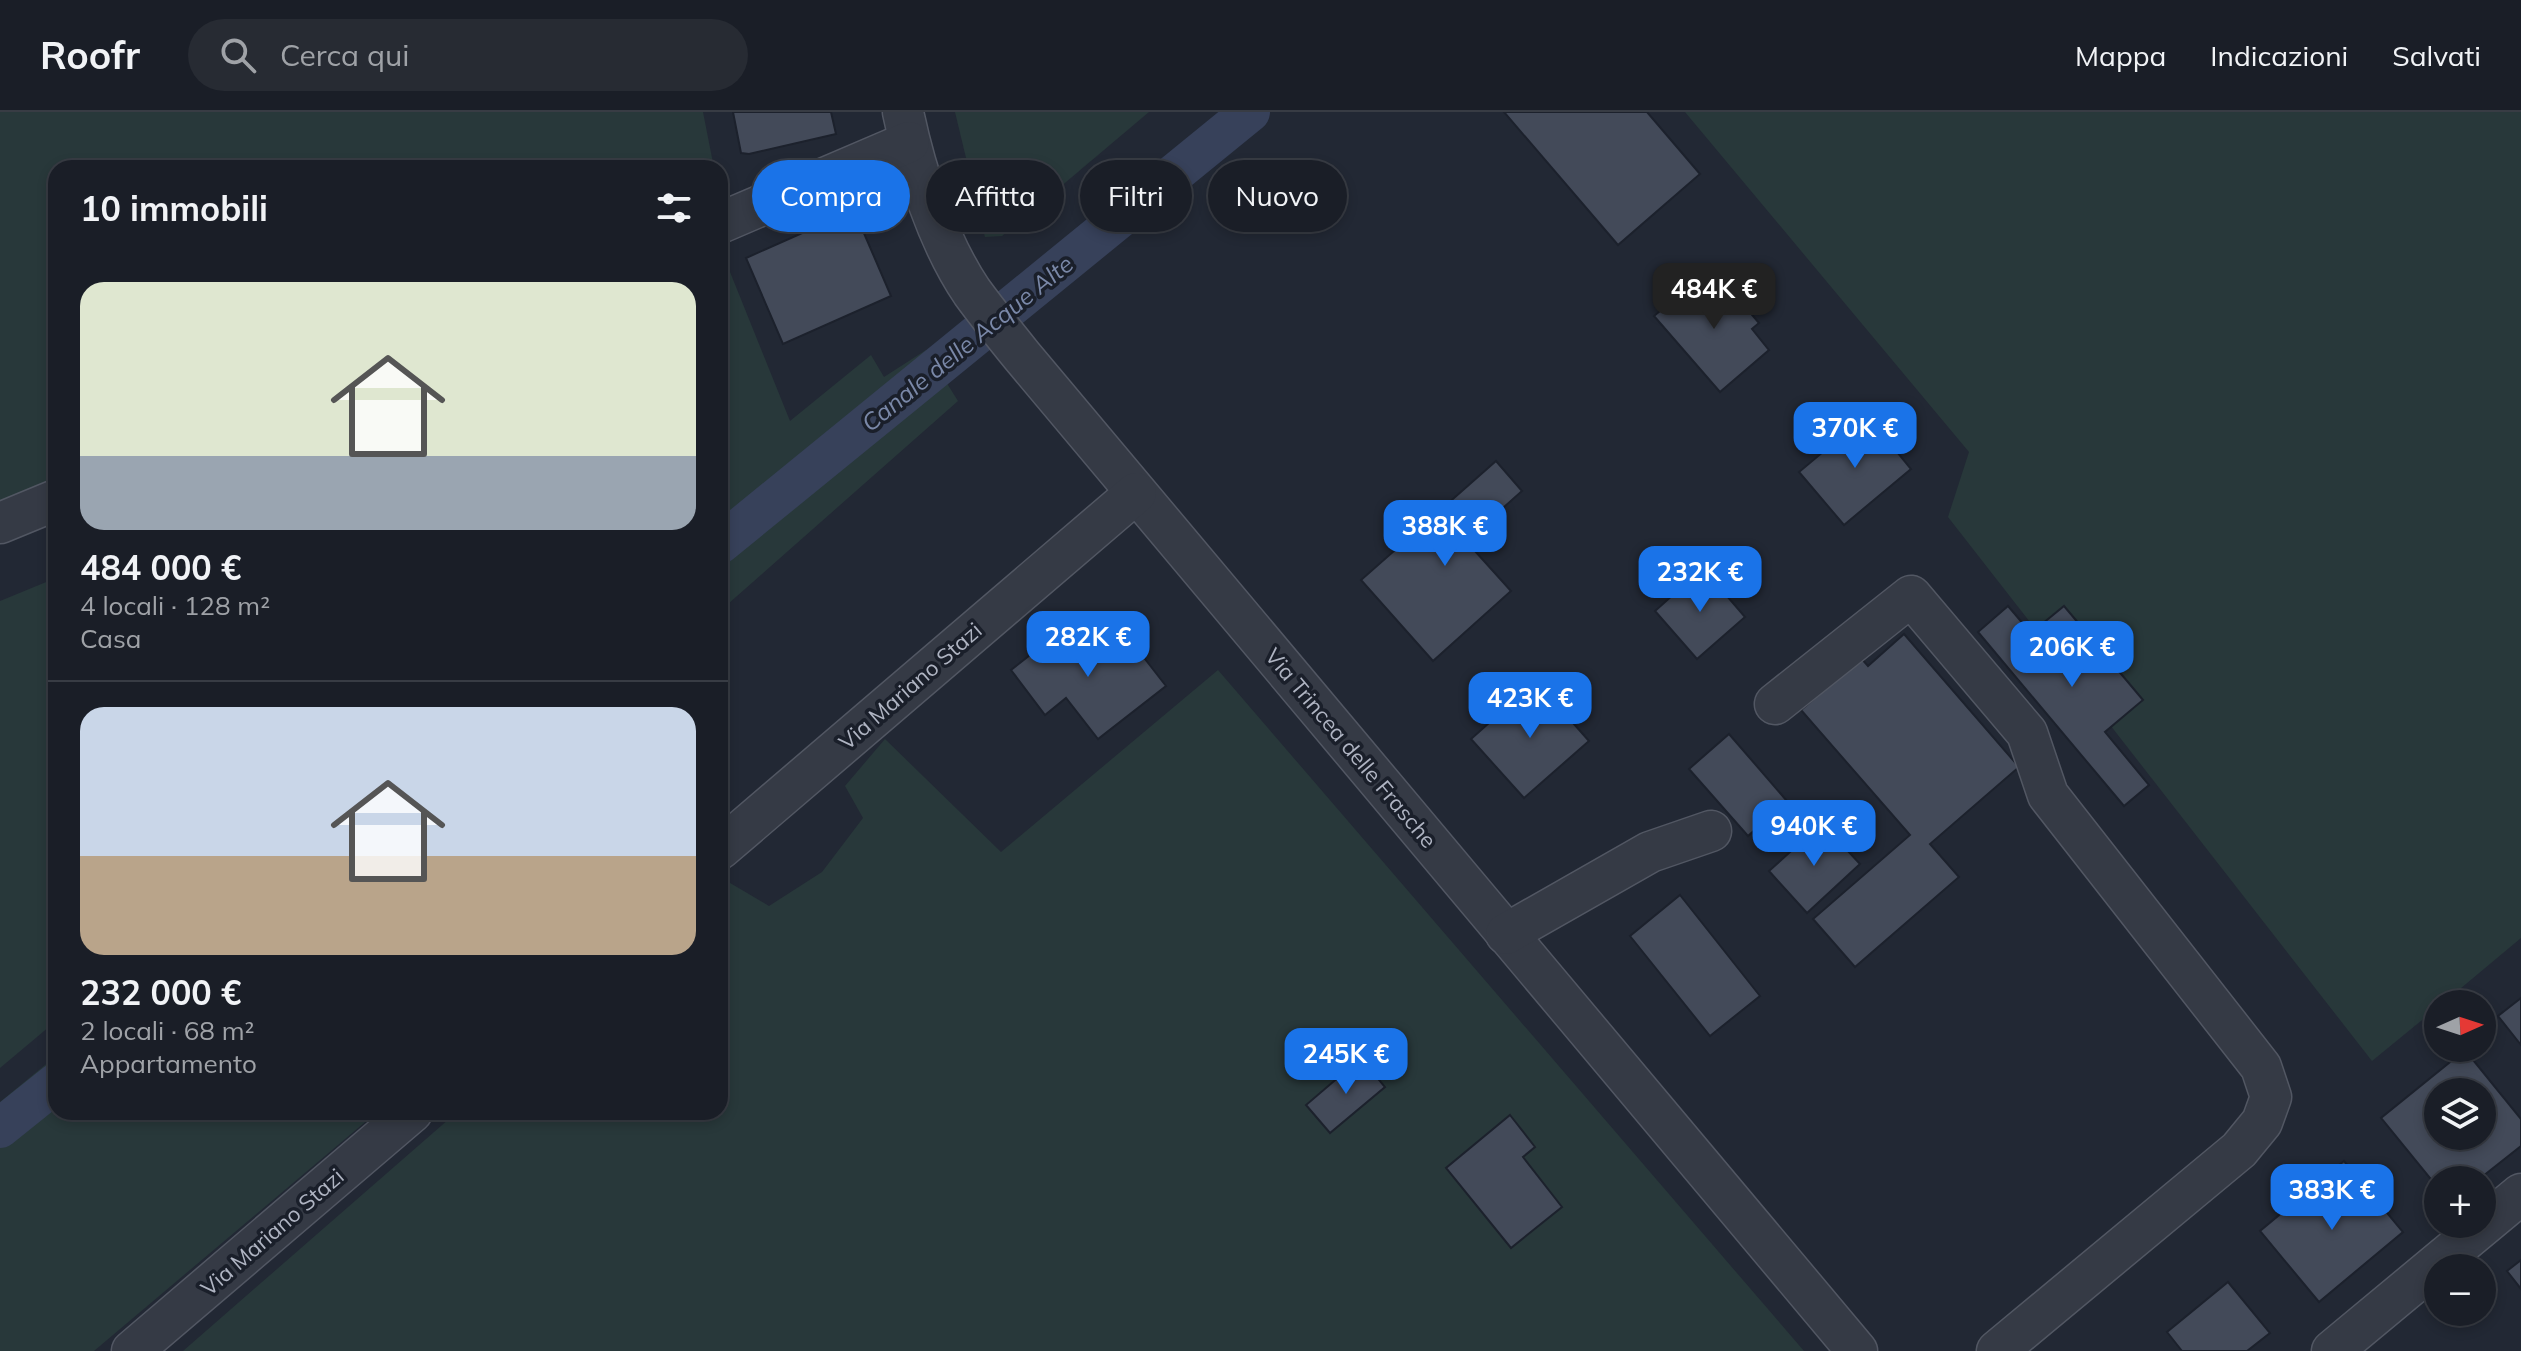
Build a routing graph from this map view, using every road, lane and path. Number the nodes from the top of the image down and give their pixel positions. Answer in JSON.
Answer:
{"nodes":[{"id":1,"x":906,"y":127,"type":"edge"},
{"id":2,"x":728,"y":219,"type":"edge"},
{"id":3,"x":1136,"y":493,"type":"junction"},
{"id":4,"x":48,"y":503,"type":"edge"},
{"id":5,"x":0,"y":523,"type":"edge"},
{"id":6,"x":1775,"y":704,"type":"dead end"},
{"id":7,"x":1711,"y":831,"type":"dead end"},
{"id":8,"x":728,"y":842,"type":"edge"},
{"id":9,"x":1506,"y":934,"type":"junction"},
{"id":10,"x":403,"y":1120,"type":"edge"},
{"id":11,"x":2521,"y":1194,"type":"edge"},
{"id":12,"x":132,"y":1351,"type":"edge"},
{"id":13,"x":1857,"y":1351,"type":"edge"},
{"id":14,"x":1997,"y":1351,"type":"edge"},
{"id":15,"x":2332,"y":1351,"type":"edge"}],
"edges":[{"from":1,"to":2,"type":"street"},
{"from":1,"to":3,"type":"street","name":"Via Trincea delle Frasche"},
{"from":3,"to":8,"type":"street","name":"Via Mariano Stazi"},
{"from":3,"to":9,"type":"street","name":"Via Trincea delle Frasche"},
{"from":4,"to":5,"type":"street"},
{"from":6,"to":14,"type":"street"},
{"from":7,"to":9,"type":"street"},
{"from":9,"to":13,"type":"street","name":"Via Trincea delle Frasche"},
{"from":10,"to":12,"type":"street","name":"Via Mariano Stazi"},
{"from":11,"to":15,"type":"street"}]}
